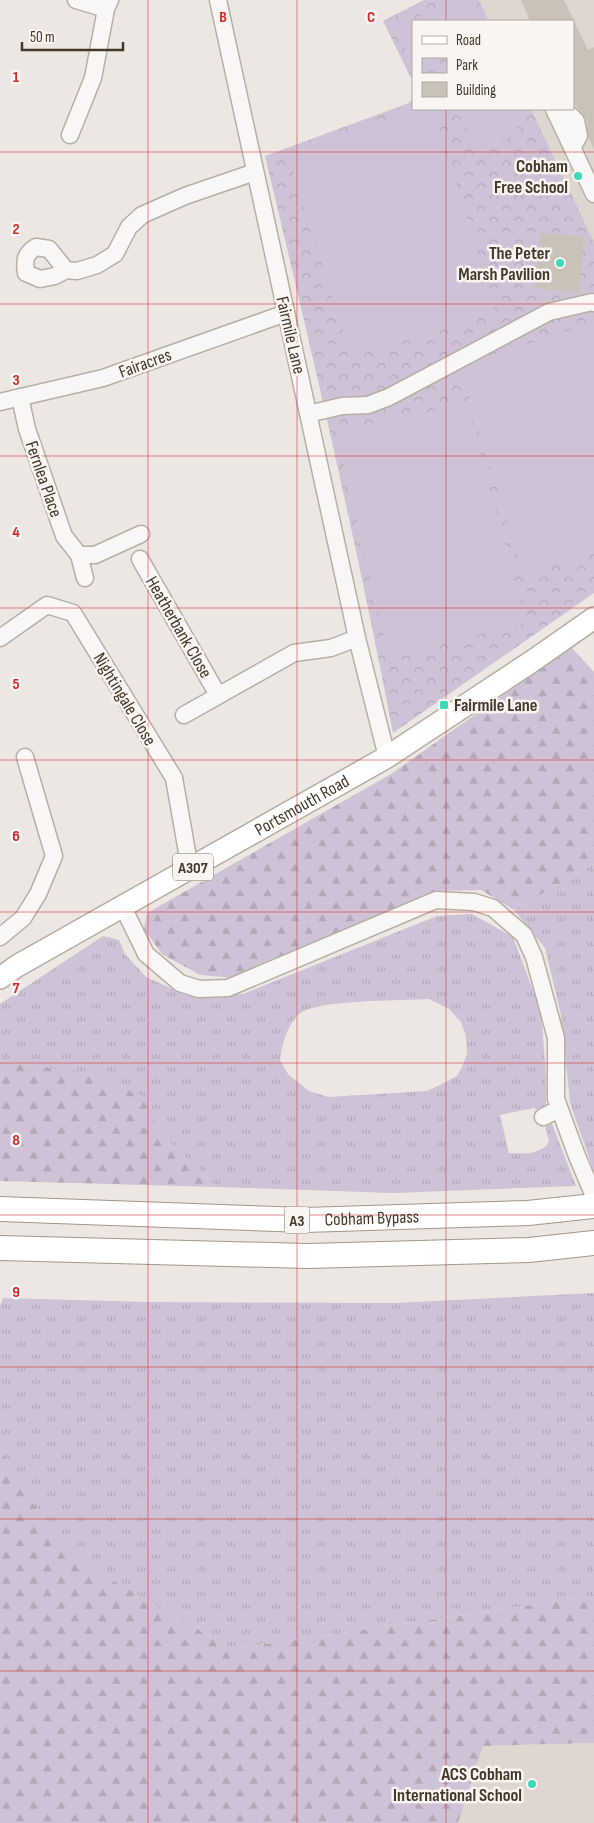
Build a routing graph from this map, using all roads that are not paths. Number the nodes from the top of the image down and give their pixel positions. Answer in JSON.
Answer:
{"nodes":[{"id":1,"x":76,"y":0,"type":"edge"},
{"id":2,"x":222,"y":1,"type":"edge"},
{"id":3,"x":108,"y":5,"type":"edge"},
{"id":4,"x":555,"y":111,"type":"edge"},
{"id":5,"x":70,"y":135,"type":"dead end"},
{"id":6,"x":255,"y":172,"type":"junction"},
{"id":7,"x":594,"y":194,"type":"edge"},
{"id":8,"x":66,"y":270,"type":"dead end"},
{"id":9,"x":594,"y":304,"type":"edge"},
{"id":10,"x":286,"y":313,"type":"junction"},
{"id":11,"x":20,"y":397,"type":"junction"},
{"id":12,"x":0,"y":402,"type":"edge"},
{"id":13,"x":308,"y":414,"type":"junction"},
{"id":14,"x":141,"y":534,"type":"dead end"},
{"id":15,"x":79,"y":555,"type":"junction"},
{"id":16,"x":140,"y":559,"type":"dead end"},
{"id":17,"x":85,"y":578,"type":"dead end"},
{"id":18,"x":594,"y":618,"type":"edge"},
{"id":19,"x":0,"y":638,"type":"edge"},
{"id":20,"x":357,"y":638,"type":"junction"},
{"id":21,"x":218,"y":695,"type":"junction"},
{"id":22,"x":184,"y":715,"type":"dead end"},
{"id":23,"x":25,"y":757,"type":"dead end"},
{"id":24,"x":387,"y":757,"type":"junction"},
{"id":25,"x":190,"y":869,"type":"junction"},
{"id":26,"x":123,"y":906,"type":"junction"},
{"id":27,"x":0,"y":937,"type":"edge"},
{"id":28,"x":0,"y":978,"type":"edge"},
{"id":29,"x":559,"y":1110,"type":"junction"},
{"id":30,"x":543,"y":1117,"type":"dead end"},
{"id":31,"x":594,"y":1196,"type":"edge"},
{"id":32,"x":594,"y":1206,"type":"edge"},
{"id":33,"x":0,"y":1209,"type":"edge"},
{"id":34,"x":594,"y":1243,"type":"edge"},
{"id":35,"x":0,"y":1248,"type":"edge"}],
"edges":[{"from":1,"to":3,"type":"street"},
{"from":2,"to":6,"type":"street","name":"Fairmile Lane"},
{"from":3,"to":5,"type":"street"},
{"from":4,"to":7,"type":"street"},
{"from":6,"to":8,"type":"street"},
{"from":6,"to":10,"type":"street","name":"Fairmile Lane"},
{"from":9,"to":13,"type":"street"},
{"from":10,"to":11,"type":"street","name":"Fairacres"},
{"from":10,"to":13,"type":"street","name":"Fairmile Lane"},
{"from":11,"to":12,"type":"street","name":"Fairacres"},
{"from":11,"to":15,"type":"street","name":"Fernlea Place"},
{"from":13,"to":20,"type":"street","name":"Fairmile Lane"},
{"from":14,"to":15,"type":"street"},
{"from":15,"to":17,"type":"street","name":"Fernlea Place"},
{"from":16,"to":21,"type":"street","name":"Heatherbank Close"},
{"from":18,"to":24,"type":"main road","name":"Portsmouth Road","number":"A307"},
{"from":19,"to":25,"type":"street","name":"Nightingale Close"},
{"from":20,"to":21,"type":"street"},
{"from":20,"to":24,"type":"street","name":"Fairmile Lane"},
{"from":21,"to":22,"type":"street"},
{"from":23,"to":27,"type":"street"},
{"from":24,"to":25,"type":"main road","name":"Portsmouth Road","number":"A307"},
{"from":25,"to":26,"type":"main road","name":"Portsmouth Road","number":"A307"},
{"from":26,"to":28,"type":"main road","name":"Portsmouth Road","number":"A307"},
{"from":26,"to":29,"type":"street"},
{"from":29,"to":30,"type":"street"},
{"from":29,"to":31,"type":"street"},
{"from":32,"to":33,"type":"highway","name":"Cobham Bypass","number":"A3"},
{"from":34,"to":35,"type":"highway","name":"Cobham Bypass","number":"A3"}]}
